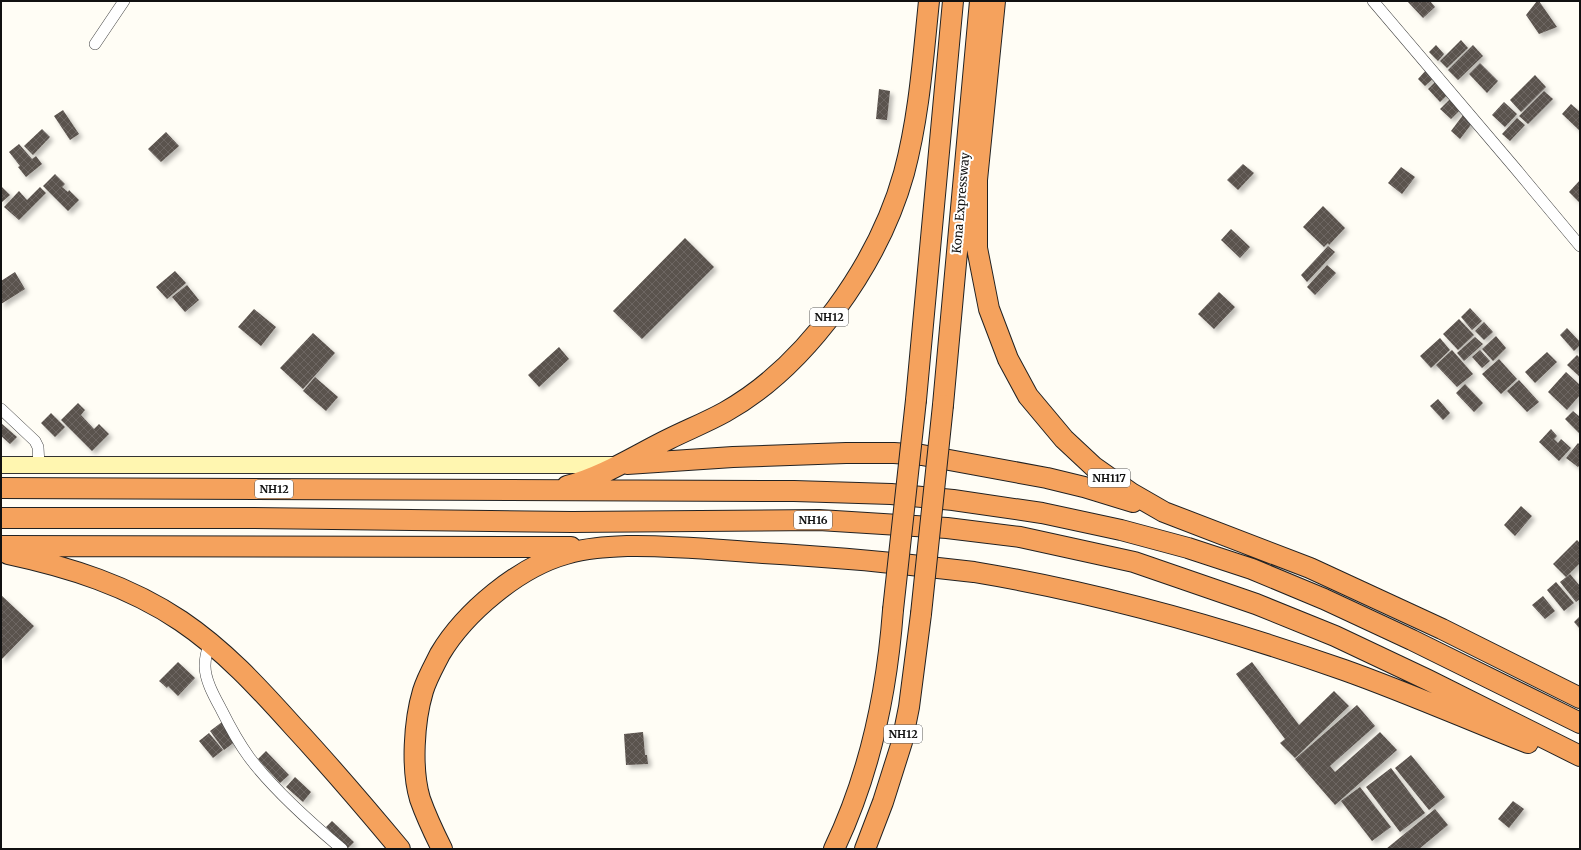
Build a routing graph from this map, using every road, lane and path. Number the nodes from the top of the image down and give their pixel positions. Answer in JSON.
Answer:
{"nodes":[{"id":1,"x":124,"y":1,"type":"edge"},
{"id":2,"x":929,"y":1,"type":"edge"},
{"id":3,"x":953,"y":1,"type":"edge"},
{"id":4,"x":980,"y":1,"type":"edge"},
{"id":5,"x":995,"y":1,"type":"edge"},
{"id":6,"x":1373,"y":1,"type":"edge"},
{"id":7,"x":95,"y":44,"type":"dead end"},
{"id":8,"x":1580,"y":246,"type":"edge"},
{"id":9,"x":1,"y":409,"type":"edge"},
{"id":10,"x":1,"y":465,"type":"edge"},
{"id":11,"x":38,"y":465,"type":"junction"},
{"id":12,"x":619,"y":465,"type":"junction"},
{"id":13,"x":1,"y":488,"type":"edge"},
{"id":14,"x":548,"y":491,"type":"junction"},
{"id":15,"x":1164,"y":512,"type":"junction"},
{"id":16,"x":1,"y":518,"type":"edge"},
{"id":17,"x":1,"y":546,"type":"edge"},
{"id":18,"x":599,"y":547,"type":"junction"},
{"id":19,"x":1,"y":553,"type":"edge"},
{"id":20,"x":210,"y":642,"type":"junction"},
{"id":21,"x":1580,"y":698,"type":"edge"},
{"id":22,"x":1580,"y":723,"type":"edge"},
{"id":23,"x":1580,"y":756,"type":"edge"},
{"id":24,"x":1580,"y":764,"type":"edge"},
{"id":25,"x":342,"y":849,"type":"edge"},
{"id":26,"x":400,"y":849,"type":"edge"},
{"id":27,"x":442,"y":849,"type":"edge"},
{"id":28,"x":834,"y":849,"type":"edge"},
{"id":29,"x":865,"y":849,"type":"edge"}],
"edges":[{"from":1,"to":7,"type":"street"},
{"from":2,"to":12,"type":"highway","number":"NH12"},
{"from":3,"to":28,"type":"highway","bridge":true},
{"from":4,"to":29,"type":"highway","name":"Kona Expressway","number":"NH12","bridge":true},
{"from":5,"to":15,"type":"highway","number":"NH117"},
{"from":6,"to":8,"type":"street"},
{"from":9,"to":11,"type":"street"},
{"from":10,"to":11,"type":"street"},
{"from":11,"to":12,"type":"street"},
{"from":12,"to":14,"type":"highway","number":"NH12"},
{"from":12,"to":15,"type":"highway"},
{"from":13,"to":14,"type":"highway","number":"NH12"},
{"from":14,"to":22,"type":"highway"},
{"from":15,"to":21,"type":"highway","number":"NH117"},
{"from":16,"to":23,"type":"highway","number":"NH16"},
{"from":17,"to":18,"type":"highway"},
{"from":18,"to":24,"type":"highway"},
{"from":18,"to":27,"type":"highway"},
{"from":19,"to":20,"type":"highway"},
{"from":20,"to":25,"type":"street"},
{"from":20,"to":26,"type":"highway"}]}
